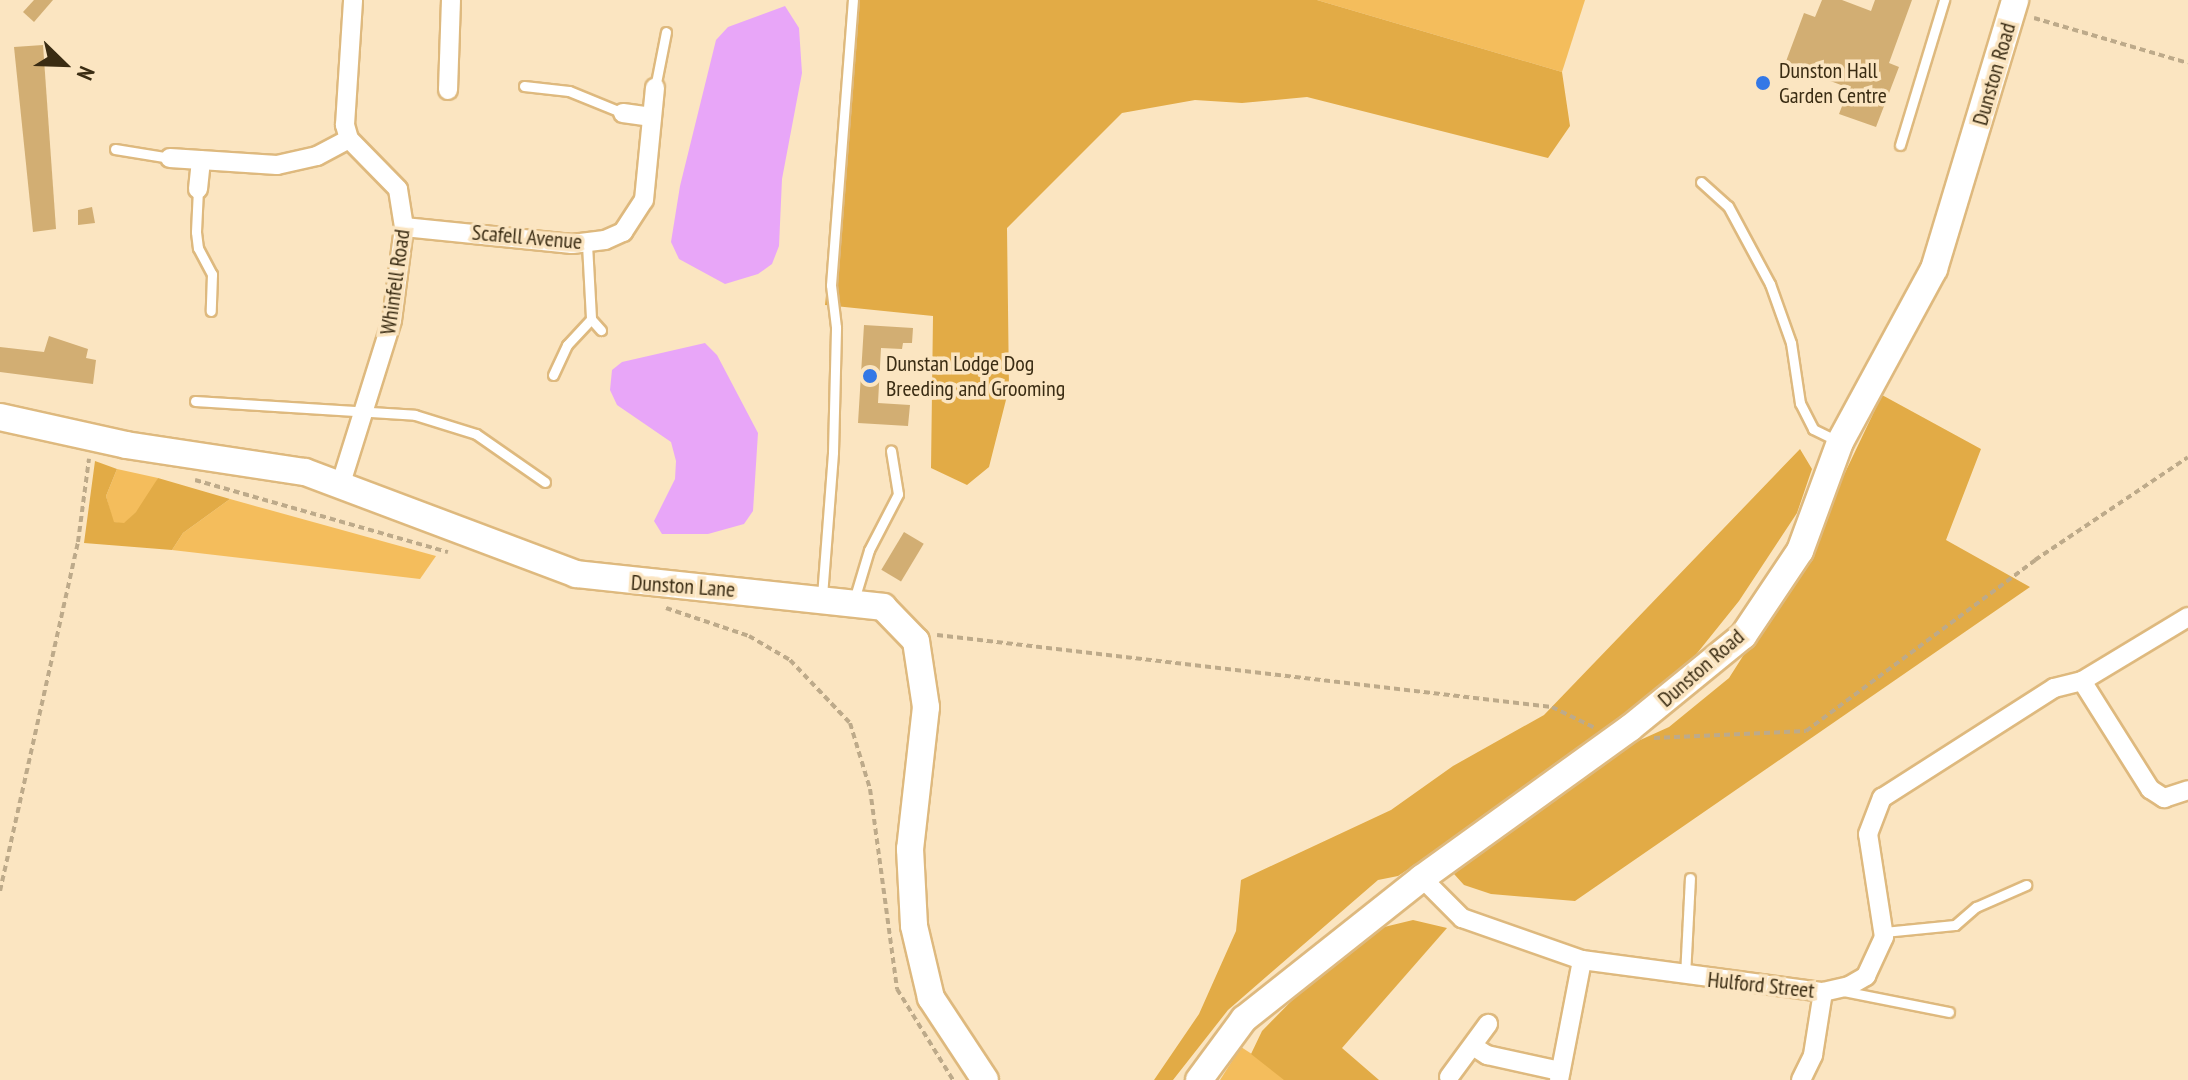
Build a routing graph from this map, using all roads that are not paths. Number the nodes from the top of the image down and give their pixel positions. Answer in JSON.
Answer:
{"nodes":[{"id":1,"x":353,"y":0,"type":"edge"},
{"id":2,"x":451,"y":0,"type":"edge"},
{"id":3,"x":853,"y":0,"type":"edge"},
{"id":4,"x":1944,"y":0,"type":"edge"},
{"id":5,"x":2014,"y":6,"type":"edge"},
{"id":6,"x":666,"y":32,"type":"dead end"},
{"id":7,"x":524,"y":86,"type":"dead end"},
{"id":8,"x":655,"y":88,"type":"joint"},
{"id":9,"x":448,"y":90,"type":"dead end"},
{"id":10,"x":623,"y":113,"type":"joint"},
{"id":11,"x":652,"y":117,"type":"junction"},
{"id":12,"x":349,"y":139,"type":"junction"},
{"id":13,"x":1900,"y":145,"type":"dead end"},
{"id":14,"x":115,"y":149,"type":"dead end"},
{"id":15,"x":170,"y":158,"type":"joint"},
{"id":16,"x":201,"y":160,"type":"junction"},
{"id":17,"x":1701,"y":182,"type":"dead end"},
{"id":18,"x":198,"y":189,"type":"joint"},
{"id":19,"x":404,"y":227,"type":"junction"},
{"id":20,"x":587,"y":244,"type":"junction"},
{"id":21,"x":211,"y":311,"type":"dead end"},
{"id":22,"x":591,"y":319,"type":"junction"},
{"id":23,"x":601,"y":330,"type":"dead end"},
{"id":24,"x":553,"y":375,"type":"dead end"},
{"id":25,"x":195,"y":401,"type":"dead end"},
{"id":26,"x":367,"y":410,"type":"junction"},
{"id":27,"x":0,"y":417,"type":"edge"},
{"id":28,"x":1840,"y":442,"type":"junction"},
{"id":29,"x":891,"y":451,"type":"dead end"},
{"id":30,"x":545,"y":482,"type":"dead end"},
{"id":31,"x":341,"y":483,"type":"junction"},
{"id":32,"x":822,"y":599,"type":"junction"},
{"id":33,"x":853,"y":603,"type":"junction"},
{"id":34,"x":2188,"y":617,"type":"edge"},
{"id":35,"x":2082,"y":681,"type":"junction"},
{"id":36,"x":2188,"y":790,"type":"edge"},
{"id":37,"x":1422,"y":878,"type":"junction"},
{"id":38,"x":1690,"y":878,"type":"dead end"},
{"id":39,"x":2026,"y":885,"type":"dead end"},
{"id":40,"x":1884,"y":932,"type":"junction"},
{"id":41,"x":1582,"y":960,"type":"junction"},
{"id":42,"x":1685,"y":976,"type":"junction"},
{"id":43,"x":1829,"y":991,"type":"junction"},
{"id":44,"x":1949,"y":1012,"type":"dead end"},
{"id":45,"x":1488,"y":1024,"type":"dead end"},
{"id":46,"x":1473,"y":1046,"type":"junction"},
{"id":47,"x":1559,"y":1075,"type":"edge"},
{"id":48,"x":1449,"y":1077,"type":"dead end"},
{"id":49,"x":985,"y":1080,"type":"edge"},
{"id":50,"x":1199,"y":1080,"type":"edge"},
{"id":51,"x":1801,"y":1080,"type":"edge"}],
"edges":[{"from":1,"to":12,"type":"street"},
{"from":2,"to":9,"type":"street"},
{"from":3,"to":32,"type":"lane"},
{"from":4,"to":13,"type":"lane"},
{"from":5,"to":28,"type":"street","name":"Dunston Road"},
{"from":6,"to":8,"type":"lane"},
{"from":7,"to":10,"type":"lane"},
{"from":8,"to":11,"type":"street","name":"Scafell Avenue"},
{"from":10,"to":11,"type":"street"},
{"from":11,"to":20,"type":"street","name":"Scafell Avenue"},
{"from":12,"to":16,"type":"street"},
{"from":12,"to":19,"type":"street","name":"Whinfell Road"},
{"from":14,"to":15,"type":"lane"},
{"from":15,"to":16,"type":"street"},
{"from":16,"to":18,"type":"street"},
{"from":17,"to":28,"type":"lane"},
{"from":18,"to":21,"type":"lane"},
{"from":19,"to":20,"type":"street","name":"Scafell Avenue"},
{"from":19,"to":26,"type":"street","name":"Whinfell Road"},
{"from":20,"to":22,"type":"lane"},
{"from":22,"to":23,"type":"lane"},
{"from":22,"to":24,"type":"lane"},
{"from":25,"to":26,"type":"lane"},
{"from":26,"to":30,"type":"lane"},
{"from":26,"to":31,"type":"street","name":"Whinfell Road"},
{"from":27,"to":31,"type":"street","name":"Dunston Lane"},
{"from":28,"to":37,"type":"street","name":"Dunston Road"},
{"from":29,"to":33,"type":"lane"},
{"from":31,"to":32,"type":"street","name":"Dunston Lane"},
{"from":32,"to":33,"type":"street","name":"Dunston Lane"},
{"from":33,"to":49,"type":"street","name":"Dunston Lane"},
{"from":34,"to":35,"type":"street","name":"Hulford Street"},
{"from":35,"to":36,"type":"street"},
{"from":35,"to":40,"type":"street","name":"Hulford Street"},
{"from":37,"to":41,"type":"street","name":"Hulford Street"},
{"from":37,"to":50,"type":"street","name":"Dunston Road"},
{"from":38,"to":42,"type":"lane"},
{"from":39,"to":40,"type":"lane"},
{"from":40,"to":43,"type":"street","name":"Hulford Street"},
{"from":41,"to":42,"type":"street","name":"Hulford Street"},
{"from":41,"to":47,"type":"street"},
{"from":42,"to":43,"type":"street","name":"Hulford Street"},
{"from":43,"to":44,"type":"lane"},
{"from":43,"to":51,"type":"street"},
{"from":45,"to":46,"type":"street"},
{"from":46,"to":47,"type":"street"},
{"from":46,"to":48,"type":"street"}]}
